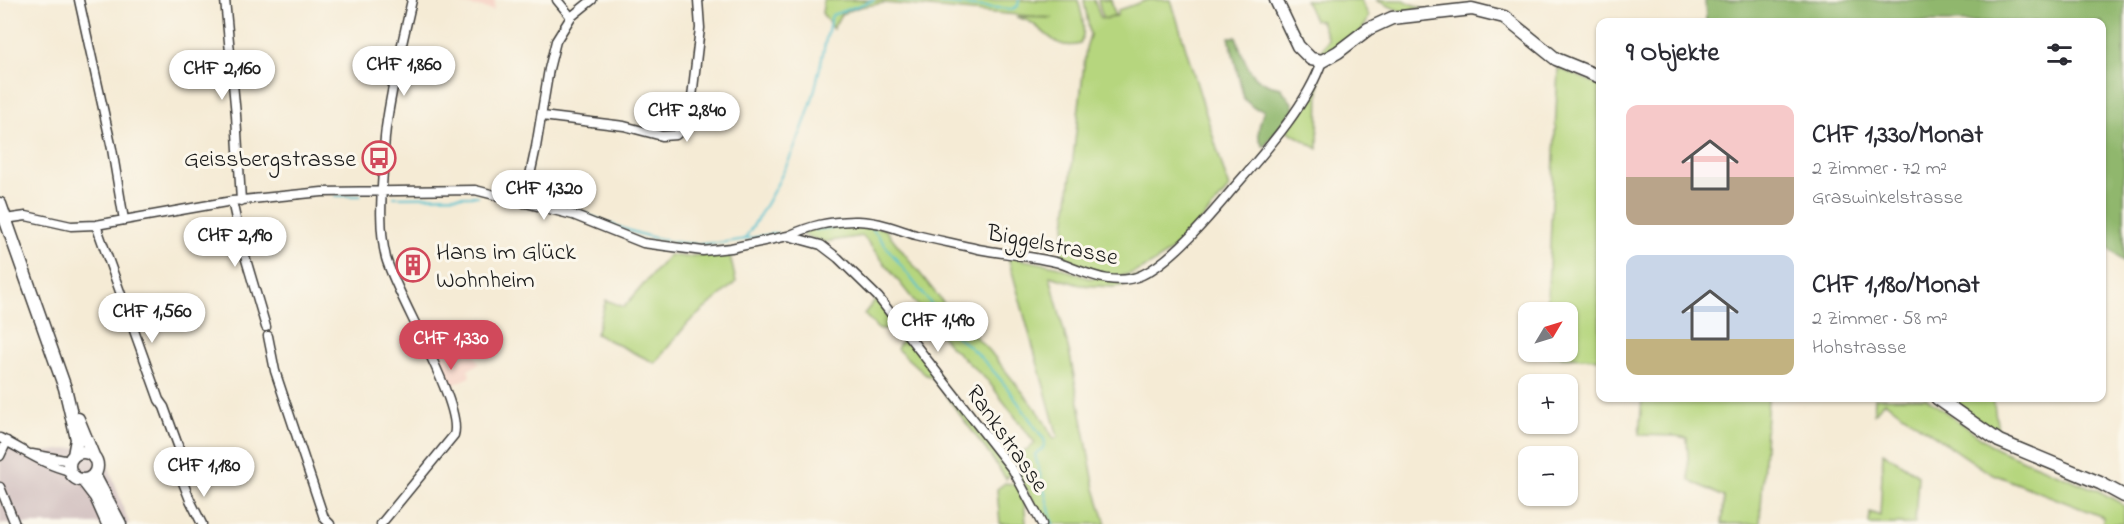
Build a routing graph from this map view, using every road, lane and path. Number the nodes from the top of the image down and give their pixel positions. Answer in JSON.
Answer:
{"nodes":[{"id":1,"x":79,"y":0,"type":"edge"},
{"id":2,"x":225,"y":0,"type":"edge"},
{"id":3,"x":412,"y":0,"type":"edge"},
{"id":4,"x":558,"y":0,"type":"edge"},
{"id":5,"x":592,"y":0,"type":"edge"},
{"id":6,"x":698,"y":0,"type":"edge"},
{"id":7,"x":1276,"y":0,"type":"edge"},
{"id":8,"x":571,"y":17,"type":"junction"},
{"id":9,"x":1322,"y":61,"type":"junction"},
{"id":10,"x":1596,"y":75,"type":"edge"},
{"id":11,"x":542,"y":116,"type":"junction"},
{"id":12,"x":381,"y":191,"type":"junction"},
{"id":13,"x":236,"y":201,"type":"junction"},
{"id":14,"x":524,"y":203,"type":"junction"},
{"id":15,"x":0,"y":204,"type":"edge"},
{"id":16,"x":5,"y":219,"type":"junction"},
{"id":17,"x":124,"y":220,"type":"junction"},
{"id":18,"x":96,"y":225,"type":"junction"},
{"id":19,"x":788,"y":236,"type":"junction"},
{"id":20,"x":266,"y":327,"type":"dead end"},
{"id":21,"x":268,"y":336,"type":"dead end"},
{"id":22,"x":65,"y":388,"type":"junction"},
{"id":23,"x":1944,"y":402,"type":"edge"},
{"id":24,"x":3,"y":440,"type":"edge"},
{"id":25,"x":0,"y":456,"type":"edge"},
{"id":26,"x":94,"y":458,"type":"junction"},
{"id":27,"x":71,"y":462,"type":"junction"},
{"id":28,"x":89,"y":477,"type":"junction"},
{"id":29,"x":0,"y":487,"type":"edge"},
{"id":30,"x":2124,"y":496,"type":"edge"},
{"id":31,"x":15,"y":524,"type":"edge"},
{"id":32,"x":108,"y":524,"type":"edge"},
{"id":33,"x":120,"y":524,"type":"edge"},
{"id":34,"x":202,"y":524,"type":"edge"},
{"id":35,"x":330,"y":524,"type":"edge"},
{"id":36,"x":381,"y":524,"type":"edge"},
{"id":37,"x":1042,"y":524,"type":"edge"}],
"edges":[{"from":1,"to":17,"type":"street"},
{"from":2,"to":13,"type":"street"},
{"from":3,"to":12,"type":"street"},
{"from":4,"to":8,"type":"street"},
{"from":5,"to":8,"type":"street"},
{"from":6,"to":11,"type":"street"},
{"from":7,"to":9,"type":"street"},
{"from":8,"to":11,"type":"street"},
{"from":9,"to":10,"type":"street"},
{"from":9,"to":19,"type":"street","name":"Biggelstrasse"},
{"from":11,"to":14,"type":"street"},
{"from":12,"to":13,"type":"street","name":"Rankstrasse"},
{"from":12,"to":14,"type":"street","name":"Rankstrasse"},
{"from":12,"to":36,"type":"street"},
{"from":13,"to":17,"type":"street","name":"Rankstrasse"},
{"from":13,"to":20,"type":"street"},
{"from":14,"to":19,"type":"street","name":"Rankstrasse"},
{"from":15,"to":16,"type":"street"},
{"from":16,"to":18,"type":"street","name":"Rankstrasse"},
{"from":16,"to":22,"type":"street"},
{"from":17,"to":18,"type":"street","name":"Rankstrasse"},
{"from":18,"to":34,"type":"street"},
{"from":19,"to":37,"type":"street","name":"Rankstrasse"},
{"from":21,"to":35,"type":"street"},
{"from":22,"to":26,"type":"street"},
{"from":22,"to":27,"type":"street"},
{"from":23,"to":30,"type":"street"},
{"from":24,"to":25,"type":"street"},
{"from":24,"to":27,"type":"street"},
{"from":26,"to":27,"type":"street"},
{"from":26,"to":28,"type":"street"},
{"from":27,"to":28,"type":"street"},
{"from":28,"to":32,"type":"street"},
{"from":28,"to":33,"type":"street"},
{"from":29,"to":31,"type":"street"}]}
